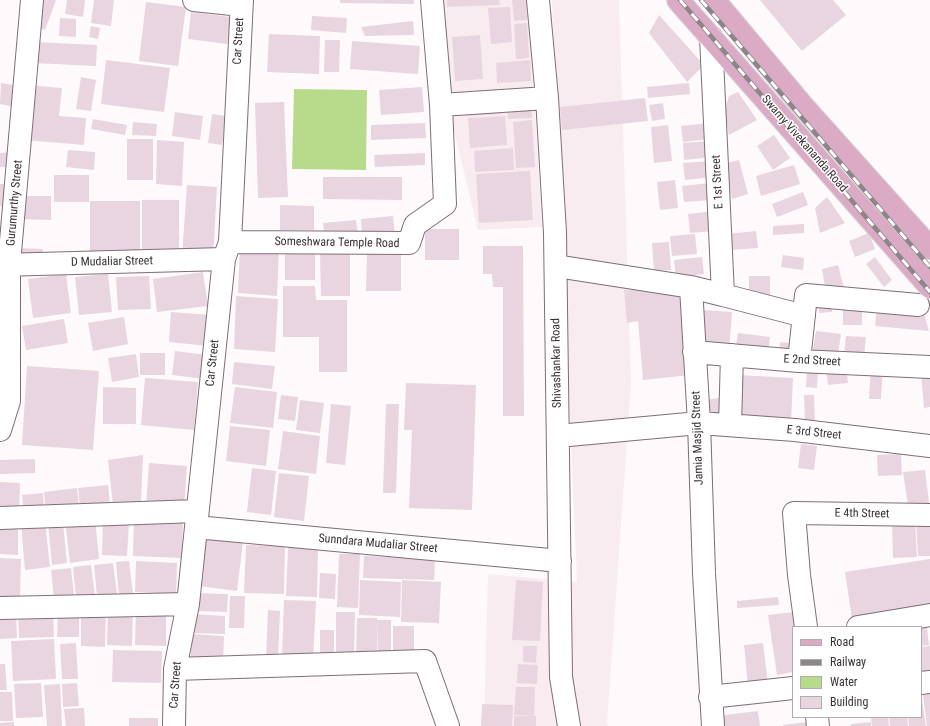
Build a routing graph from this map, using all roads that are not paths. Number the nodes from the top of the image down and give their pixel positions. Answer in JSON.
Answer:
{"nodes":[{"id":1,"x":32,"y":0,"type":"edge"},
{"id":2,"x":194,"y":0,"type":"edge"},
{"id":3,"x":432,"y":0,"type":"edge"},
{"id":4,"x":538,"y":0,"type":"edge"},
{"id":5,"x":678,"y":0,"type":"edge"},
{"id":6,"x":714,"y":0,"type":"edge"},
{"id":7,"x":241,"y":2,"type":"edge"},
{"id":8,"x":711,"y":37,"type":"junction"},
{"id":9,"x":547,"y":98,"type":"junction"},
{"id":10,"x":441,"y":105,"type":"junction"},
{"id":11,"x":930,"y":248,"type":"edge"},
{"id":12,"x":227,"y":250,"type":"junction"},
{"id":13,"x":5,"y":264,"type":"edge"},
{"id":14,"x":556,"y":266,"type":"junction"},
{"id":15,"x":691,"y":287,"type":"junction"},
{"id":16,"x":930,"y":287,"type":"edge"},
{"id":17,"x":723,"y":295,"type":"junction"},
{"id":18,"x":918,"y":305,"type":"dead end"},
{"id":19,"x":804,"y":316,"type":"junction"},
{"id":20,"x":694,"y":352,"type":"junction"},
{"id":21,"x":732,"y":355,"type":"junction"},
{"id":22,"x":799,"y":361,"type":"junction"},
{"id":23,"x":930,"y":367,"type":"edge"},
{"id":24,"x":699,"y":423,"type":"junction"},
{"id":25,"x":730,"y":425,"type":"junction"},
{"id":26,"x":0,"y":430,"type":"edge"},
{"id":27,"x":558,"y":436,"type":"junction"},
{"id":28,"x":930,"y":446,"type":"edge"},
{"id":29,"x":930,"y":515,"type":"edge"},
{"id":30,"x":0,"y":518,"type":"edge"},
{"id":31,"x":196,"y":519,"type":"junction"},
{"id":32,"x":560,"y":561,"type":"junction"},
{"id":33,"x":188,"y":604,"type":"junction"},
{"id":34,"x":0,"y":608,"type":"edge"},
{"id":35,"x":930,"y":615,"type":"edge"},
{"id":36,"x":806,"y":626,"type":"edge"},
{"id":37,"x":864,"y":626,"type":"edge"},
{"id":38,"x":175,"y":669,"type":"junction"},
{"id":39,"x":792,"y":688,"type":"edge"},
{"id":40,"x":710,"y":697,"type":"junction"},
{"id":41,"x":174,"y":726,"type":"edge"},
{"id":42,"x":448,"y":726,"type":"edge"},
{"id":43,"x":569,"y":726,"type":"edge"},
{"id":44,"x":713,"y":726,"type":"edge"}],
"edges":[{"from":1,"to":13,"type":"street","name":"Gurumurthy Street"},
{"from":2,"to":7,"type":"street"},
{"from":3,"to":10,"type":"street","name":"Someshwara Temple Road"},
{"from":4,"to":9,"type":"street","name":"Shivashankar Road"},
{"from":5,"to":8,"type":"main road","name":"Swamy Vivekananda Road"},
{"from":6,"to":11,"type":"main road","name":"Swamy Vivekananda Road"},
{"from":7,"to":12,"type":"street","name":"Car Street"},
{"from":8,"to":16,"type":"main road","name":"Swamy Vivekananda Road"},
{"from":8,"to":17,"type":"street","name":"E 1st Street"},
{"from":9,"to":10,"type":"street"},
{"from":9,"to":14,"type":"street","name":"Shivashankar Road"},
{"from":10,"to":12,"type":"street","name":"Someshwara Temple Road"},
{"from":12,"to":13,"type":"street","name":"D Mudaliar Street"},
{"from":12,"to":31,"type":"street","name":"Car Street"},
{"from":13,"to":26,"type":"street","name":"Gurumurthy Street"},
{"from":14,"to":15,"type":"street"},
{"from":14,"to":27,"type":"street","name":"Shivashankar Road"},
{"from":15,"to":17,"type":"street"},
{"from":15,"to":20,"type":"street","name":"Jamia Masjid Street"},
{"from":17,"to":19,"type":"street"},
{"from":18,"to":19,"type":"street"},
{"from":19,"to":22,"type":"street"},
{"from":20,"to":21,"type":"street","name":"E 2nd Street"},
{"from":20,"to":24,"type":"street","name":"Jamia Masjid Street"},
{"from":21,"to":22,"type":"street","name":"E 2nd Street"},
{"from":21,"to":25,"type":"street"},
{"from":22,"to":23,"type":"street","name":"E 2nd Street"},
{"from":24,"to":25,"type":"street","name":"E 3rd Street"},
{"from":24,"to":27,"type":"street","name":"E 3rd Street"},
{"from":24,"to":40,"type":"street","name":"Jamia Masjid Street"},
{"from":25,"to":28,"type":"street","name":"E 3rd Street"},
{"from":27,"to":32,"type":"street","name":"Shivashankar Road"},
{"from":29,"to":36,"type":"street","name":"E 4th Street"},
{"from":30,"to":31,"type":"street","name":"Sunndara Mudaliar Street"},
{"from":31,"to":32,"type":"street","name":"Sunndara Mudaliar Street"},
{"from":31,"to":33,"type":"street","name":"Car Street"},
{"from":32,"to":43,"type":"street","name":"Shivashankar Road"},
{"from":33,"to":34,"type":"street"},
{"from":33,"to":38,"type":"street","name":"Car Street"},
{"from":35,"to":37,"type":"street"},
{"from":38,"to":41,"type":"street","name":"Car Street"},
{"from":38,"to":42,"type":"street"},
{"from":39,"to":40,"type":"street"},
{"from":40,"to":44,"type":"street","name":"Jamia Masjid Street"}]}
